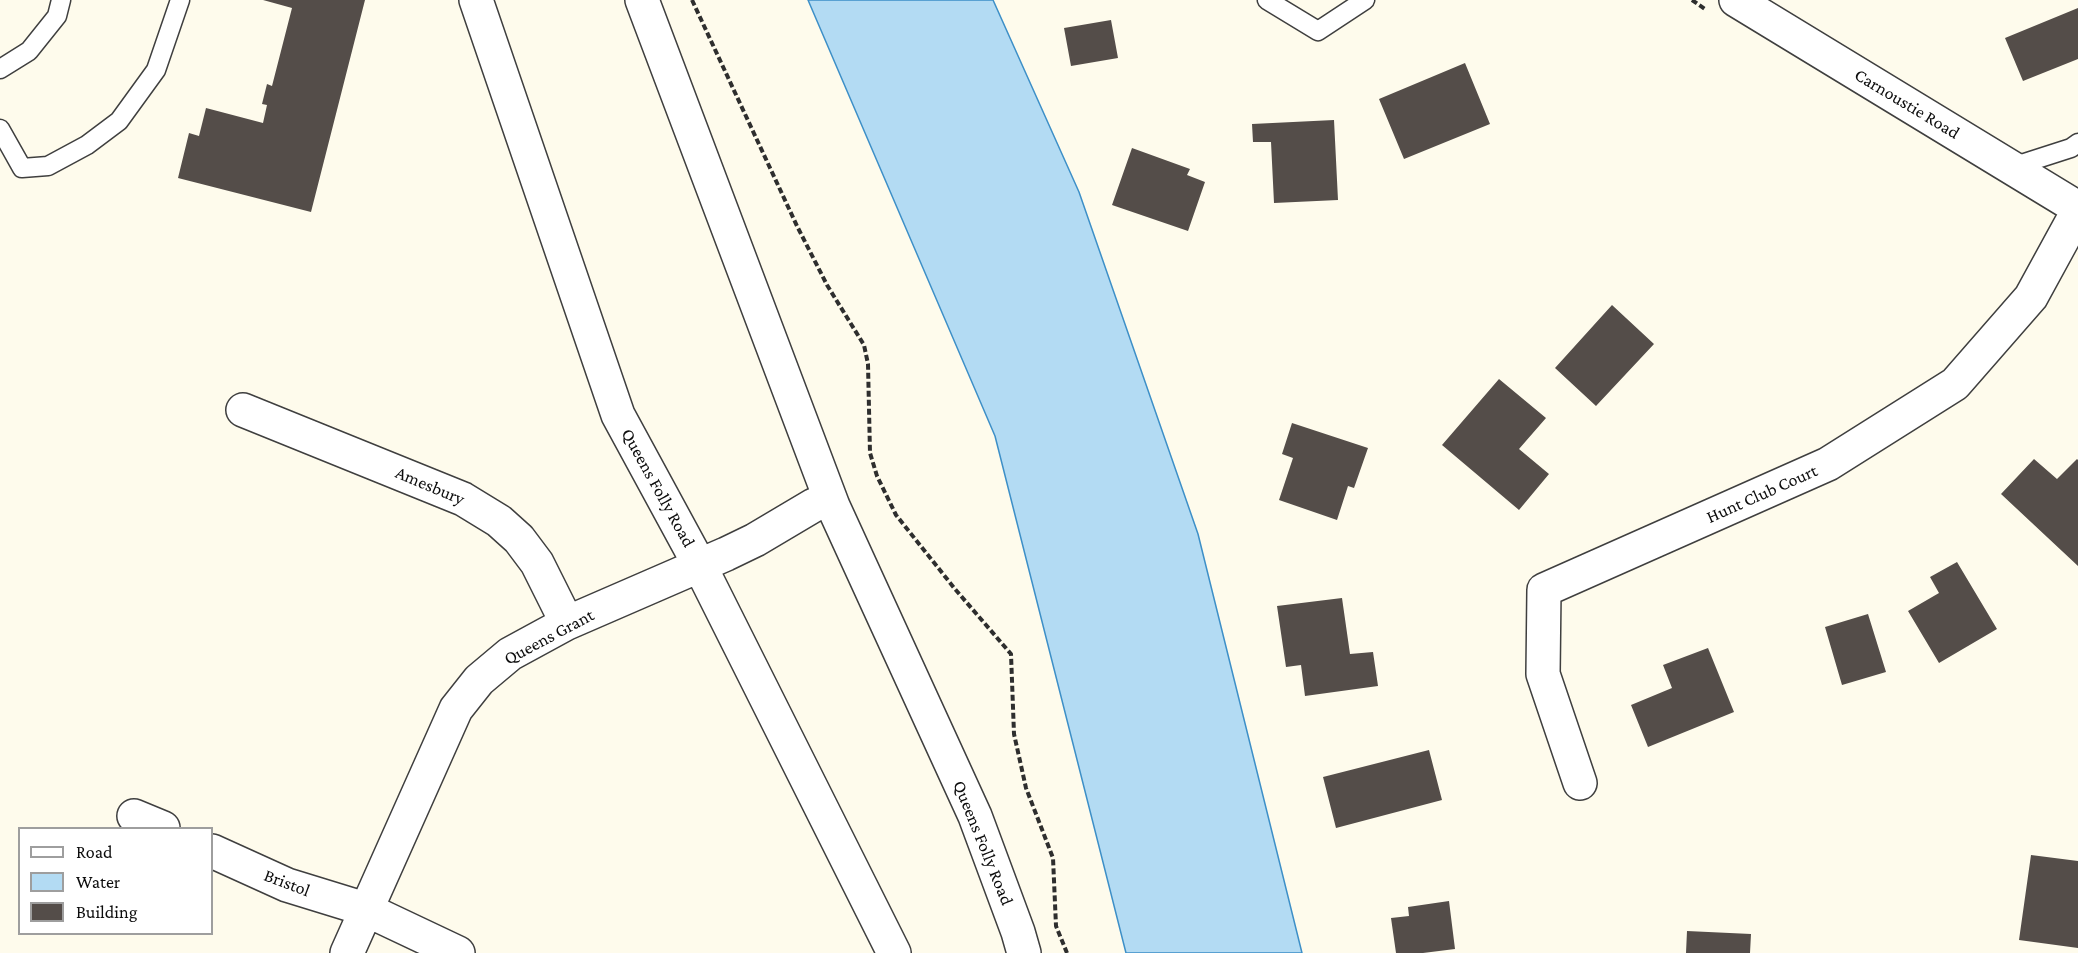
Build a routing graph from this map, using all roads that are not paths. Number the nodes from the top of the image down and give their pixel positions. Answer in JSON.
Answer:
{"nodes":[{"id":1,"x":61,"y":0,"type":"edge"},
{"id":2,"x":180,"y":0,"type":"edge"},
{"id":3,"x":476,"y":0,"type":"edge"},
{"id":4,"x":642,"y":0,"type":"edge"},
{"id":5,"x":1267,"y":0,"type":"edge"},
{"id":6,"x":1365,"y":0,"type":"edge"},
{"id":7,"x":1736,"y":0,"type":"edge"},
{"id":8,"x":0,"y":69,"type":"edge"},
{"id":9,"x":0,"y":129,"type":"edge"},
{"id":10,"x":2078,"y":143,"type":"edge"},
{"id":11,"x":2012,"y":167,"type":"junction"},
{"id":12,"x":2078,"y":209,"type":"edge"},
{"id":13,"x":243,"y":410,"type":"dead end"},
{"id":14,"x":830,"y":498,"type":"junction"},
{"id":15,"x":700,"y":566,"type":"junction"},
{"id":16,"x":567,"y":623,"type":"junction"},
{"id":17,"x":1580,"y":783,"type":"dead end"},
{"id":18,"x":213,"y":851,"type":"edge"},
{"id":19,"x":365,"y":909,"type":"junction"},
{"id":20,"x":347,"y":953,"type":"edge"},
{"id":21,"x":458,"y":953,"type":"edge"},
{"id":22,"x":894,"y":953,"type":"edge"},
{"id":23,"x":1024,"y":953,"type":"edge"}],
"edges":[{"from":1,"to":8,"type":"lane"},
{"from":2,"to":9,"type":"lane"},
{"from":3,"to":15,"type":"street","name":"Queens Folly Road"},
{"from":4,"to":14,"type":"street","name":"Queens Folly Road"},
{"from":5,"to":6,"type":"lane"},
{"from":7,"to":11,"type":"street","name":"Carnoustie Road"},
{"from":10,"to":11,"type":"lane"},
{"from":11,"to":12,"type":"street","name":"Carnoustie Road"},
{"from":12,"to":17,"type":"street","name":"Hunt Club Court"},
{"from":13,"to":16,"type":"street","name":"Amesbury"},
{"from":14,"to":15,"type":"street","name":"Queens Grant"},
{"from":14,"to":23,"type":"street","name":"Queens Folly Road"},
{"from":15,"to":16,"type":"street","name":"Queens Grant"},
{"from":15,"to":22,"type":"street","name":"Queens Folly Road"},
{"from":16,"to":19,"type":"street","name":"Queens Grant"},
{"from":18,"to":19,"type":"street","name":"Bristol"},
{"from":19,"to":20,"type":"street","name":"Queens Grant"},
{"from":19,"to":21,"type":"street","name":"Bristol"}]}
